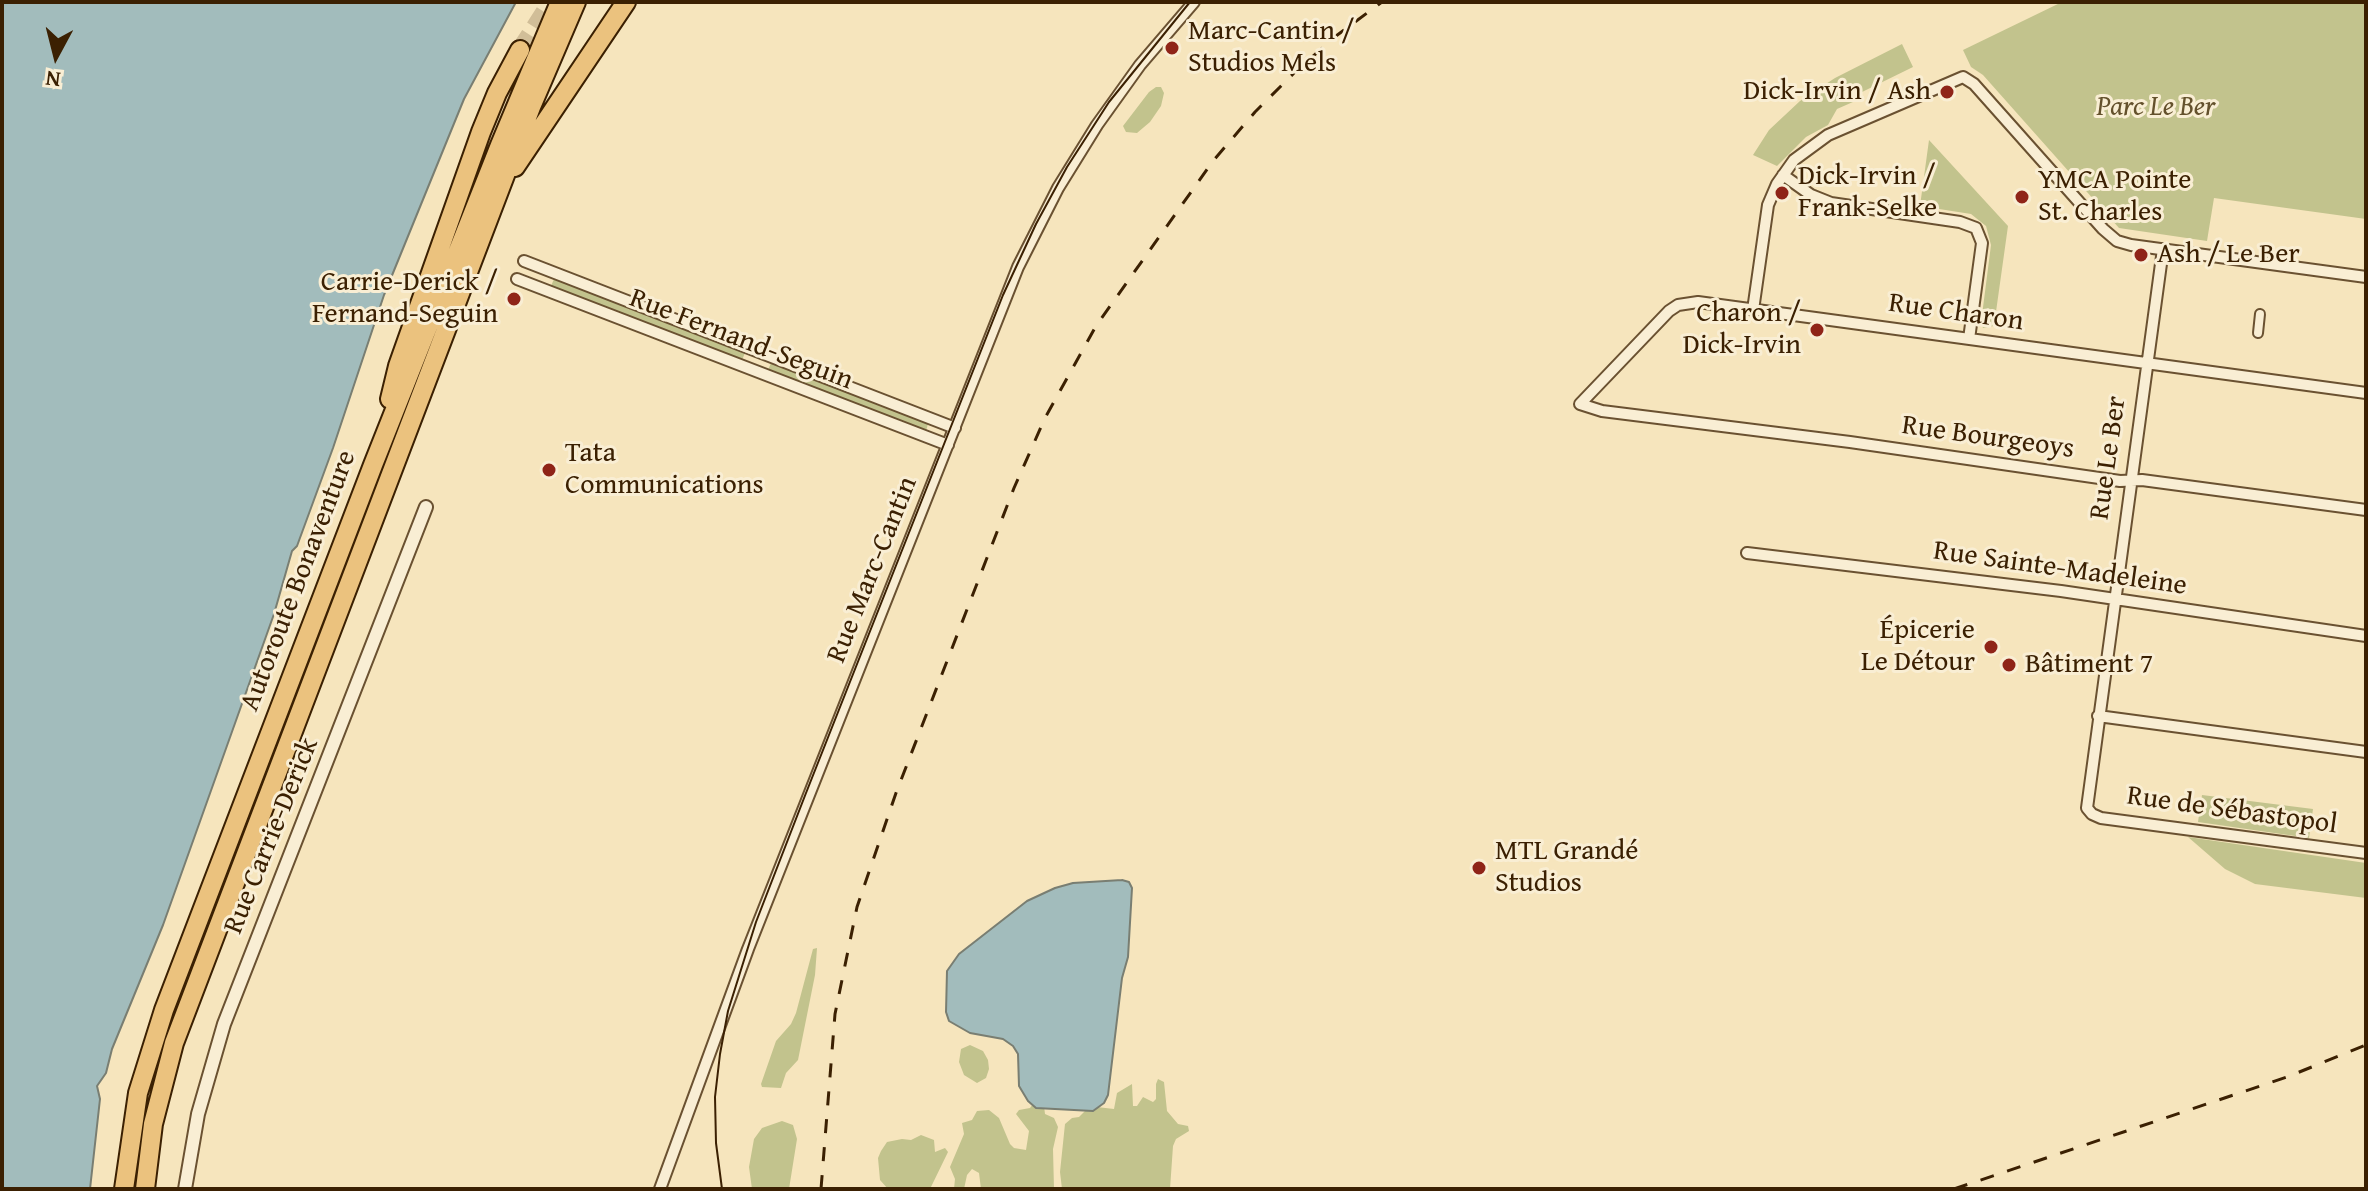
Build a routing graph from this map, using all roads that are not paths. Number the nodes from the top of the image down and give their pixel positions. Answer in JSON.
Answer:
{"nodes":[{"id":1,"x":560,"y":2,"type":"edge"},
{"id":2,"x":576,"y":2,"type":"edge"},
{"id":3,"x":626,"y":2,"type":"edge"},
{"id":4,"x":1194,"y":2,"type":"edge"},
{"id":5,"x":520,"y":50,"type":"tunnel mouth"},
{"id":6,"x":1783,"y":175,"type":"junction"},
{"id":7,"x":500,"y":189,"type":"junction"},
{"id":8,"x":2163,"y":249,"type":"junction"},
{"id":9,"x":524,"y":261,"type":"dead end"},
{"id":10,"x":2366,"y":277,"type":"edge"},
{"id":11,"x":517,"y":279,"type":"dead end"},
{"id":12,"x":1753,"y":310,"type":"junction"},
{"id":13,"x":2260,"y":314,"type":"dead end"},
{"id":14,"x":2258,"y":333,"type":"dead end"},
{"id":15,"x":1969,"y":339,"type":"junction"},
{"id":16,"x":2147,"y":363,"type":"junction"},
{"id":17,"x":2366,"y":393,"type":"edge"},
{"id":18,"x":1580,"y":404,"type":"joint"},
{"id":19,"x":955,"y":428,"type":"junction"},
{"id":20,"x":948,"y":445,"type":"junction"},
{"id":21,"x":373,"y":465,"type":"junction"},
{"id":22,"x":2130,"y":481,"type":"junction"},
{"id":23,"x":426,"y":507,"type":"dead end"},
{"id":24,"x":2366,"y":510,"type":"edge"},
{"id":25,"x":1747,"y":553,"type":"dead end"},
{"id":26,"x":2115,"y":601,"type":"junction"},
{"id":27,"x":2366,"y":636,"type":"edge"},
{"id":28,"x":2098,"y":716,"type":"junction"},
{"id":29,"x":2366,"y":752,"type":"edge"},
{"id":30,"x":2092,"y":814,"type":"joint"},
{"id":31,"x":2366,"y":853,"type":"edge"},
{"id":32,"x":174,"y":1043,"type":"junction"},
{"id":33,"x":124,"y":1189,"type":"edge"},
{"id":34,"x":145,"y":1189,"type":"edge"},
{"id":35,"x":157,"y":1189,"type":"edge"},
{"id":36,"x":185,"y":1189,"type":"edge"},
{"id":37,"x":660,"y":1189,"type":"edge"}],
"edges":[{"from":1,"to":21,"type":"highway","name":"Autoroute Bonaventure"},
{"from":2,"to":7,"type":"highway","name":"Autoroute Bonaventure"},
{"from":3,"to":7,"type":"highway"},
{"from":4,"to":19,"type":"street","name":"Rue Marc-Cantin"},
{"from":5,"to":21,"type":"highway"},
{"from":6,"to":8,"type":"street"},
{"from":6,"to":12,"type":"street"},
{"from":6,"to":15,"type":"street"},
{"from":7,"to":32,"type":"highway","name":"Autoroute Bonaventure"},
{"from":8,"to":10,"type":"street"},
{"from":8,"to":16,"type":"street","name":"Rue Le Ber"},
{"from":9,"to":19,"type":"street","name":"Rue Fernand-Seguin"},
{"from":11,"to":20,"type":"street","name":"Rue Fernand-Seguin"},
{"from":12,"to":15,"type":"street","name":"Rue Charon"},
{"from":12,"to":18,"type":"street","name":"Rue Charon"},
{"from":13,"to":14,"type":"street"},
{"from":15,"to":16,"type":"street","name":"Rue Charon"},
{"from":16,"to":17,"type":"street","name":"Rue Charon"},
{"from":16,"to":22,"type":"street","name":"Rue Le Ber"},
{"from":18,"to":22,"type":"street","name":"Rue Bourgeoys"},
{"from":19,"to":20,"type":"street","name":"Rue Marc-Cantin"},
{"from":20,"to":37,"type":"street","name":"Rue Marc-Cantin"},
{"from":21,"to":33,"type":"highway","name":"Autoroute Bonaventure"},
{"from":22,"to":24,"type":"street","name":"Rue Bourgeoys"},
{"from":22,"to":26,"type":"street","name":"Rue Le Ber"},
{"from":23,"to":36,"type":"street","name":"Rue Carrie-Derick"},
{"from":25,"to":26,"type":"street","name":"Rue Sainte-Madeleine"},
{"from":26,"to":27,"type":"street","name":"Rue Sainte-Madeleine"},
{"from":26,"to":28,"type":"street","name":"Rue Le Ber"},
{"from":28,"to":29,"type":"street"},
{"from":28,"to":30,"type":"street","name":"Rue Le Ber"},
{"from":30,"to":31,"type":"street","name":"Rue de Sébastopol"},
{"from":32,"to":34,"type":"highway","name":"Autoroute Bonaventure"},
{"from":32,"to":35,"type":"highway"}]}
